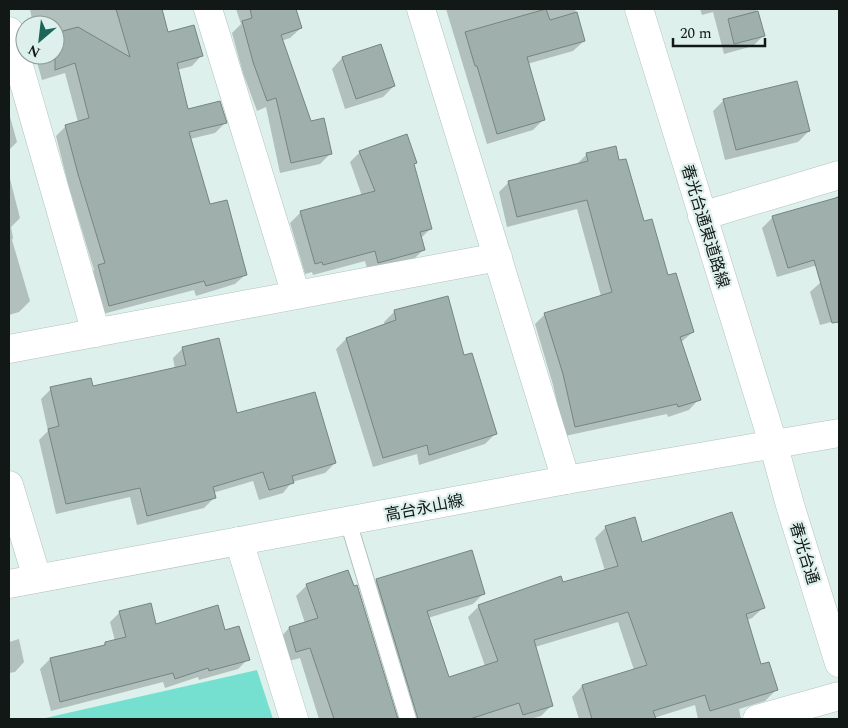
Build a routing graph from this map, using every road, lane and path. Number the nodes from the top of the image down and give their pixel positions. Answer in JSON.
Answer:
{"nodes":[{"id":1,"x":208,"y":9,"type":"edge"},
{"id":2,"x":421,"y":9,"type":"edge"},
{"id":3,"x":639,"y":9,"type":"edge"},
{"id":4,"x":9,"y":31,"type":"edge"},
{"id":5,"x":839,"y":175,"type":"edge"},
{"id":6,"x":702,"y":216,"type":"junction"},
{"id":7,"x":498,"y":257,"type":"junction"},
{"id":8,"x":296,"y":295,"type":"junction"},
{"id":9,"x":96,"y":333,"type":"junction"},
{"id":10,"x":9,"y":349,"type":"edge"},
{"id":11,"x":839,"y":433,"type":"edge"},
{"id":12,"x":774,"y":444,"type":"junction"},
{"id":13,"x":566,"y":480,"type":"junction"},
{"id":14,"x":9,"y":485,"type":"edge"},
{"id":15,"x":348,"y":521,"type":"junction"},
{"id":16,"x":239,"y":541,"type":"junction"},
{"id":17,"x":37,"y":578,"type":"junction"},
{"id":18,"x":9,"y":584,"type":"edge"},
{"id":19,"x":839,"y":663,"type":"edge"},
{"id":20,"x":839,"y":696,"type":"edge"},
{"id":21,"x":294,"y":719,"type":"edge"},
{"id":22,"x":408,"y":719,"type":"edge"},
{"id":23,"x":757,"y":719,"type":"edge"}],
"edges":[{"from":1,"to":8,"type":"street"},
{"from":2,"to":7,"type":"street"},
{"from":3,"to":6,"type":"street","name":"春光台通東道路線"},
{"from":4,"to":9,"type":"street"},
{"from":5,"to":6,"type":"street"},
{"from":6,"to":12,"type":"street","name":"春光台通東道路線"},
{"from":7,"to":8,"type":"street"},
{"from":7,"to":13,"type":"street"},
{"from":8,"to":9,"type":"street"},
{"from":9,"to":10,"type":"street"},
{"from":11,"to":12,"type":"street","name":"高台永山線"},
{"from":12,"to":13,"type":"street","name":"高台永山線"},
{"from":12,"to":19,"type":"street","name":"春光台通"},
{"from":13,"to":15,"type":"street","name":"高台永山線"},
{"from":14,"to":17,"type":"street"},
{"from":15,"to":16,"type":"street","name":"高台永山線"},
{"from":15,"to":22,"type":"lane"},
{"from":16,"to":17,"type":"street","name":"高台永山線"},
{"from":16,"to":21,"type":"street"},
{"from":17,"to":18,"type":"street","name":"高台永山線"},
{"from":20,"to":23,"type":"street"}]}
